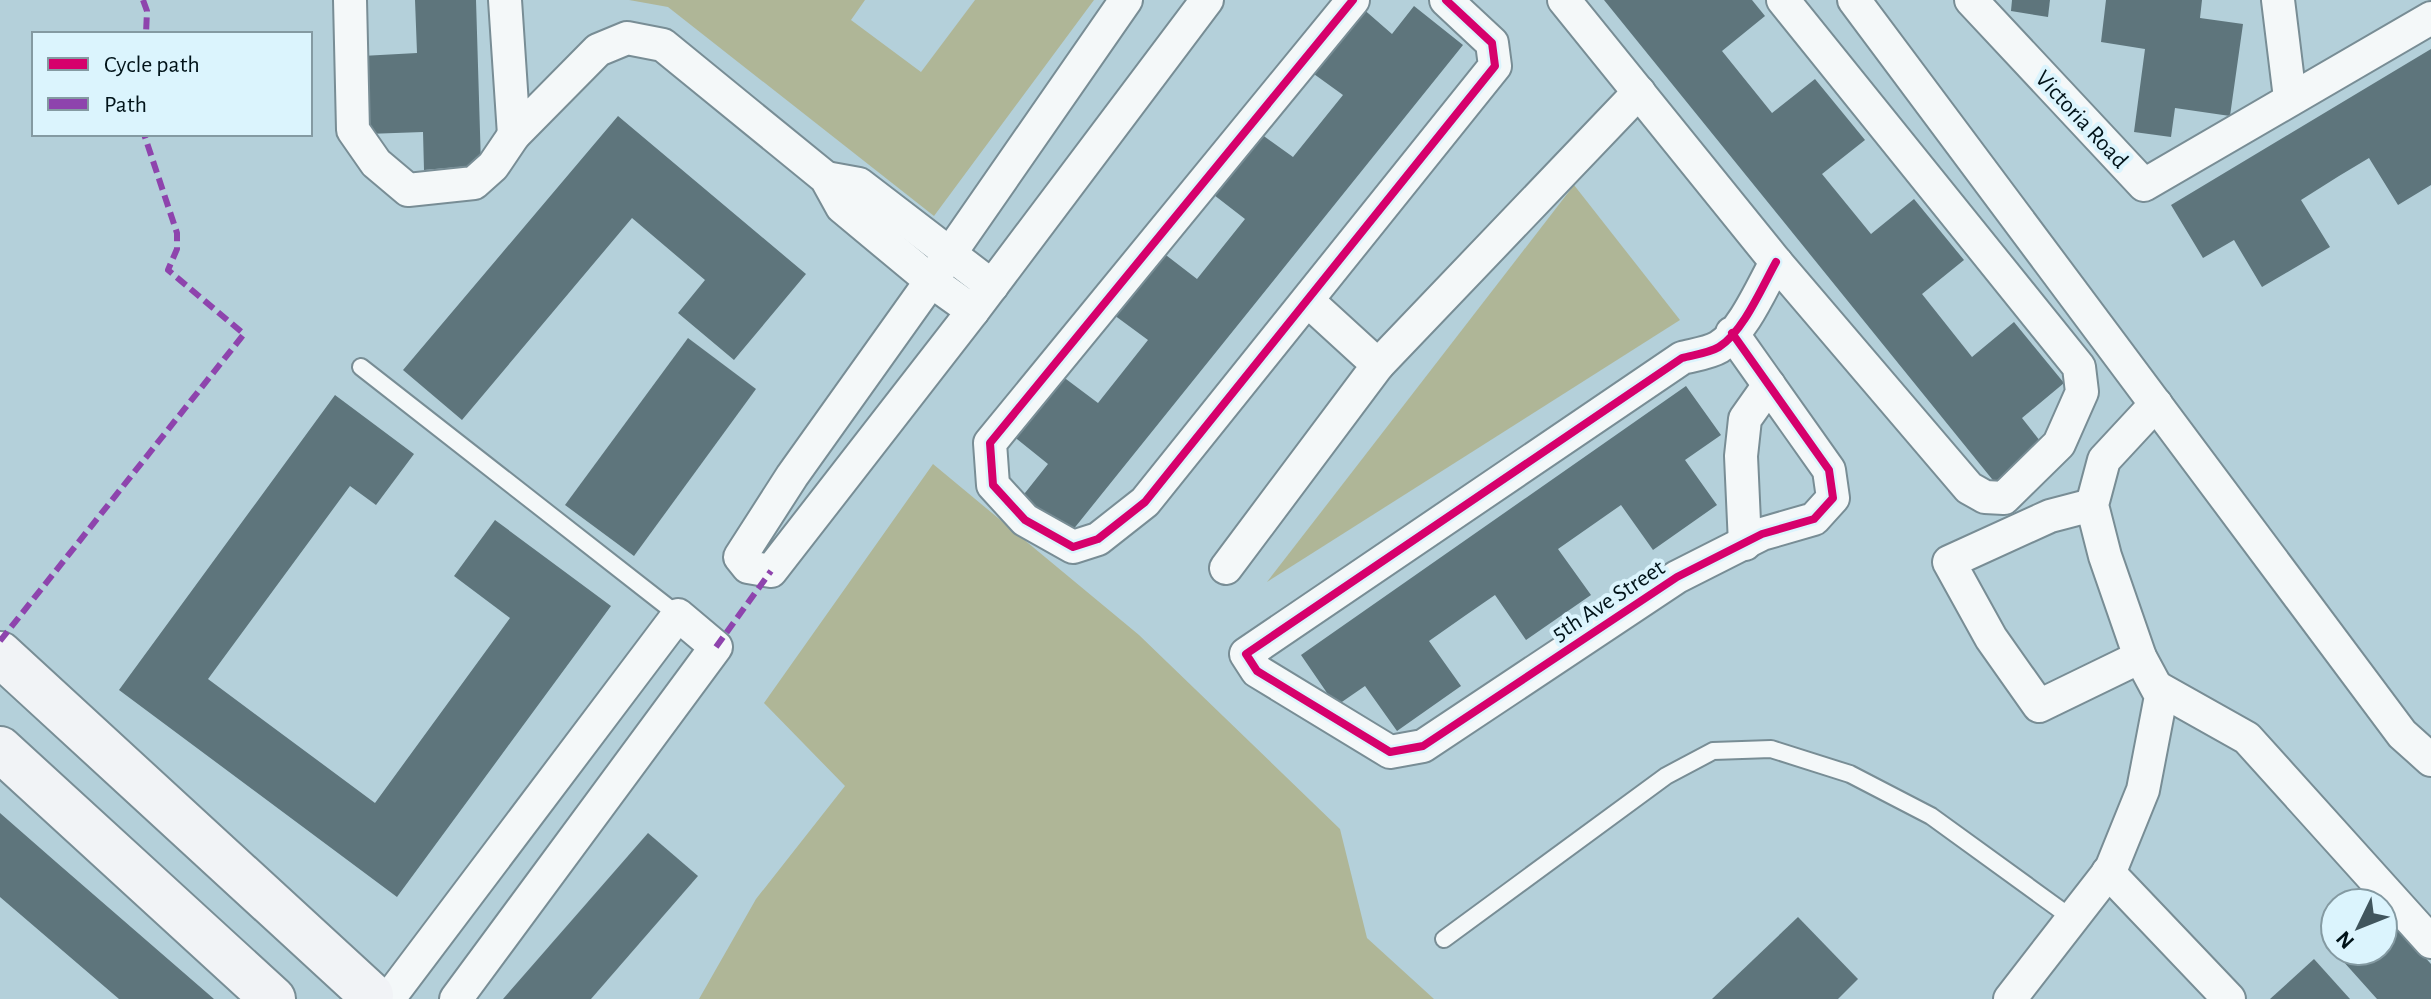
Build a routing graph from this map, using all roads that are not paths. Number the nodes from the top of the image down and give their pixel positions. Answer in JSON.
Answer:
{"nodes":[{"id":1,"x":350,"y":0,"type":"edge"},
{"id":2,"x":505,"y":0,"type":"edge"},
{"id":3,"x":1126,"y":0,"type":"edge"},
{"id":4,"x":1207,"y":0,"type":"edge"},
{"id":5,"x":1353,"y":0,"type":"edge"},
{"id":6,"x":1446,"y":0,"type":"edge"},
{"id":7,"x":1564,"y":0,"type":"edge"},
{"id":8,"x":1783,"y":0,"type":"edge"},
{"id":9,"x":1854,"y":0,"type":"edge"},
{"id":10,"x":1971,"y":0,"type":"edge"},
{"id":11,"x":2278,"y":0,"type":"edge"},
{"id":12,"x":2431,"y":18,"type":"edge"},
{"id":13,"x":1639,"y":92,"type":"junction"},
{"id":14,"x":2290,"y":98,"type":"junction"},
{"id":15,"x":514,"y":135,"type":"junction"},
{"id":16,"x":1776,"y":262,"type":"junction"},
{"id":17,"x":940,"y":268,"type":"junction"},
{"id":18,"x":982,"y":298,"type":"junction"},
{"id":19,"x":1308,"y":301,"type":"junction"},
{"id":20,"x":1732,"y":333,"type":"junction"},
{"id":21,"x":1378,"y":365,"type":"junction"},
{"id":22,"x":361,"y":367,"type":"dead end"},
{"id":23,"x":1769,"y":385,"type":"junction"},
{"id":24,"x":2156,"y":404,"type":"junction"},
{"id":25,"x":2092,"y":505,"type":"junction"},
{"id":26,"x":1745,"y":544,"type":"junction"},
{"id":27,"x":1226,"y":568,"type":"dead end"},
{"id":28,"x":678,"y":615,"type":"junction"},
{"id":29,"x":0,"y":654,"type":"edge"},
{"id":30,"x":2140,"y":657,"type":"junction"},
{"id":31,"x":2158,"y":688,"type":"junction"},
{"id":32,"x":0,"y":749,"type":"edge"},
{"id":33,"x":2431,"y":760,"type":"edge"},
{"id":34,"x":2108,"y":872,"type":"junction"},
{"id":35,"x":2073,"y":919,"type":"junction"},
{"id":36,"x":1444,"y":939,"type":"dead end"},
{"id":37,"x":2431,"y":942,"type":"edge"},
{"id":38,"x":378,"y":998,"type":"edge"},
{"id":39,"x":273,"y":999,"type":"edge"},
{"id":40,"x":456,"y":999,"type":"edge"},
{"id":41,"x":2010,"y":999,"type":"edge"},
{"id":42,"x":2229,"y":999,"type":"edge"}],
"edges":[{"from":1,"to":15,"type":"street"},
{"from":2,"to":15,"type":"street"},
{"from":3,"to":17,"type":"street"},
{"from":4,"to":18,"type":"street"},
{"from":5,"to":19,"type":"street"},
{"from":6,"to":19,"type":"street"},
{"from":7,"to":13,"type":"street"},
{"from":8,"to":16,"type":"street"},
{"from":9,"to":24,"type":"street"},
{"from":10,"to":14,"type":"street","name":"Victoria Road"},
{"from":11,"to":14,"type":"street"},
{"from":12,"to":14,"type":"street","name":"Victoria Road"},
{"from":13,"to":16,"type":"street"},
{"from":13,"to":21,"type":"street"},
{"from":15,"to":17,"type":"street"},
{"from":16,"to":20,"type":"street"},
{"from":17,"to":18,"type":"street"},
{"from":17,"to":18,"type":"street"},
{"from":19,"to":21,"type":"street"},
{"from":20,"to":23,"type":"street","name":"5th Ave Street"},
{"from":20,"to":26,"type":"street","name":"5th Ave Street"},
{"from":21,"to":27,"type":"street"},
{"from":22,"to":28,"type":"lane"},
{"from":23,"to":26,"type":"street"},
{"from":23,"to":26,"type":"street","name":"5th Ave Street"},
{"from":24,"to":25,"type":"street"},
{"from":24,"to":33,"type":"street"},
{"from":25,"to":30,"type":"street"},
{"from":25,"to":30,"type":"street"},
{"from":28,"to":38,"type":"street"},
{"from":28,"to":40,"type":"street"},
{"from":29,"to":38,"type":"street"},
{"from":30,"to":31,"type":"street"},
{"from":31,"to":34,"type":"street"},
{"from":31,"to":37,"type":"street"},
{"from":32,"to":39,"type":"street"},
{"from":34,"to":35,"type":"street"},
{"from":34,"to":42,"type":"street"},
{"from":35,"to":36,"type":"lane"},
{"from":35,"to":41,"type":"street"}]}
